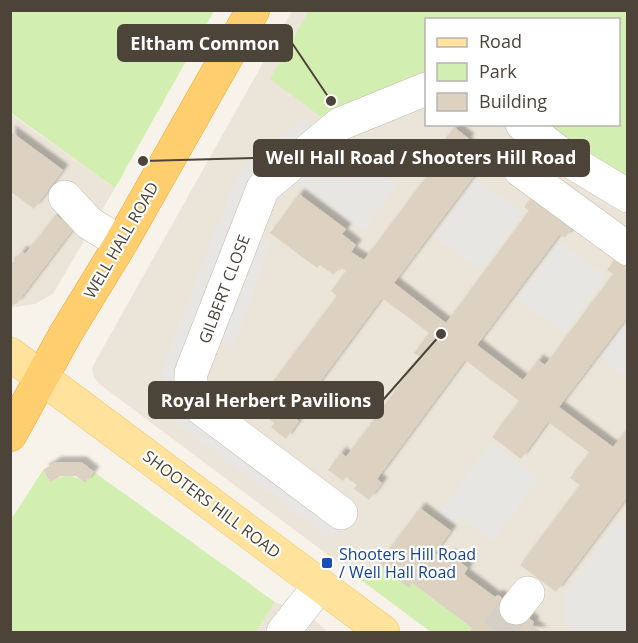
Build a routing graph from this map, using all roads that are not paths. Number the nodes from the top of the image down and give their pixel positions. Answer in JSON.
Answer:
{"nodes":[{"id":1,"x":253,"y":10,"type":"edge"},
{"id":2,"x":425,"y":89,"type":"edge"},
{"id":3,"x":525,"y":126,"type":"edge"},
{"id":4,"x":520,"y":170,"type":"dead end"},
{"id":5,"x":627,"y":196,"type":"edge"},
{"id":6,"x":65,"y":197,"type":"dead end"},
{"id":7,"x":121,"y":243,"type":"junction"},
{"id":8,"x":627,"y":249,"type":"edge"},
{"id":9,"x":10,"y":354,"type":"edge"},
{"id":10,"x":42,"y":376,"type":"junction"},
{"id":11,"x":10,"y":435,"type":"edge"},
{"id":12,"x":341,"y":513,"type":"dead end"},
{"id":13,"x":320,"y":585,"type":"junction"},
{"id":14,"x":284,"y":633,"type":"edge"},
{"id":15,"x":383,"y":633,"type":"edge"}],
"edges":[{"from":1,"to":7,"type":"highway","name":"WELL HALL ROAD"},
{"from":2,"to":12,"type":"street","name":"GILBERT CLOSE"},
{"from":3,"to":5,"type":"street"},
{"from":4,"to":8,"type":"street"},
{"from":6,"to":7,"type":"street"},
{"from":7,"to":10,"type":"highway","name":"WELL HALL ROAD"},
{"from":9,"to":10,"type":"main road","name":"SHOOTERS HILL ROAD"},
{"from":10,"to":11,"type":"highway","name":"WELL HALL ROAD"},
{"from":10,"to":13,"type":"main road","name":"SHOOTERS HILL ROAD"},
{"from":13,"to":14,"type":"street"},
{"from":13,"to":15,"type":"main road","name":"SHOOTERS HILL ROAD"}]}
